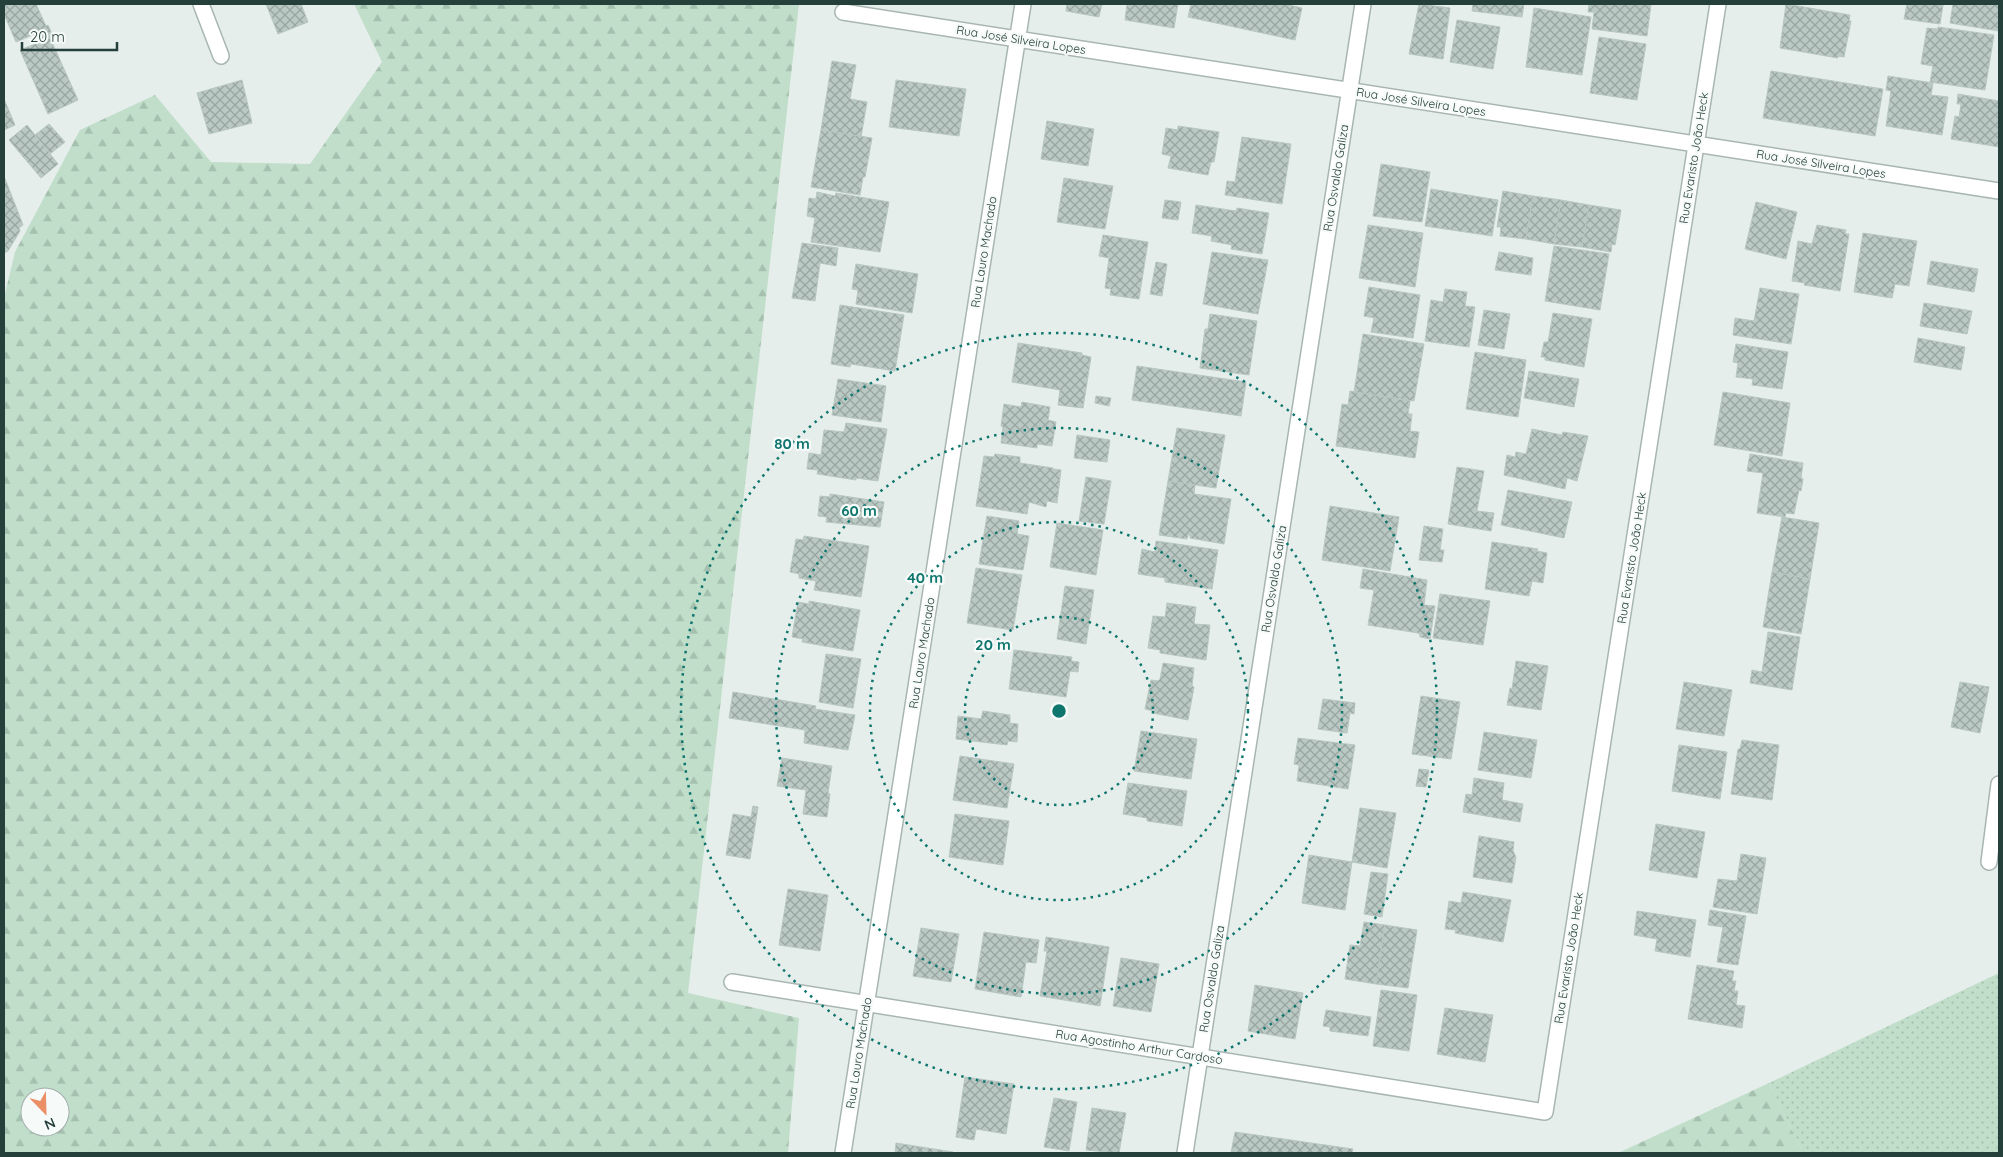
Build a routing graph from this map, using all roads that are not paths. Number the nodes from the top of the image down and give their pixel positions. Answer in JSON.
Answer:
{"nodes":[{"id":1,"x":201,"y":4,"type":"edge"},
{"id":2,"x":1023,"y":4,"type":"edge"},
{"id":3,"x":1363,"y":4,"type":"edge"},
{"id":4,"x":1718,"y":4,"type":"edge"},
{"id":5,"x":843,"y":12,"type":"dead end"},
{"id":6,"x":1018,"y":39,"type":"junction"},
{"id":7,"x":222,"y":56,"type":"dead end"},
{"id":8,"x":1349,"y":91,"type":"junction"},
{"id":9,"x":1696,"y":144,"type":"junction"},
{"id":10,"x":1999,"y":191,"type":"edge"},
{"id":11,"x":1999,"y":784,"type":"edge"},
{"id":12,"x":1989,"y":862,"type":"dead end"},
{"id":13,"x":732,"y":982,"type":"dead end"},
{"id":14,"x":866,"y":1004,"type":"junction"},
{"id":15,"x":1200,"y":1057,"type":"junction"},
{"id":16,"x":1545,"y":1112,"type":"joint"},
{"id":17,"x":843,"y":1153,"type":"edge"},
{"id":18,"x":1185,"y":1153,"type":"edge"}],
"edges":[{"from":1,"to":7,"type":"street"},
{"from":2,"to":6,"type":"street","name":"Rua Lauro Machado"},
{"from":3,"to":8,"type":"street","name":"Rua Osvaldo Galiza"},
{"from":4,"to":9,"type":"street","name":"Rua Evaristo João Heck"},
{"from":5,"to":6,"type":"street","name":"Rua José Silveira Lopes"},
{"from":6,"to":8,"type":"street","name":"Rua José Silveira Lopes"},
{"from":6,"to":14,"type":"street","name":"Rua Lauro Machado"},
{"from":8,"to":9,"type":"street","name":"Rua José Silveira Lopes"},
{"from":8,"to":15,"type":"street","name":"Rua Osvaldo Galiza"},
{"from":9,"to":10,"type":"street","name":"Rua José Silveira Lopes"},
{"from":9,"to":16,"type":"street","name":"Rua Evaristo João Heck"},
{"from":11,"to":12,"type":"street"},
{"from":13,"to":14,"type":"street","name":"Rua Agostinho Arthur Cardoso"},
{"from":14,"to":15,"type":"street","name":"Rua Agostinho Arthur Cardoso"},
{"from":14,"to":17,"type":"street","name":"Rua Lauro Machado"},
{"from":15,"to":16,"type":"street","name":"Rua Agostinho Arthur Cardoso"},
{"from":15,"to":18,"type":"street","name":"Rua Osvaldo Galiza"}]}
